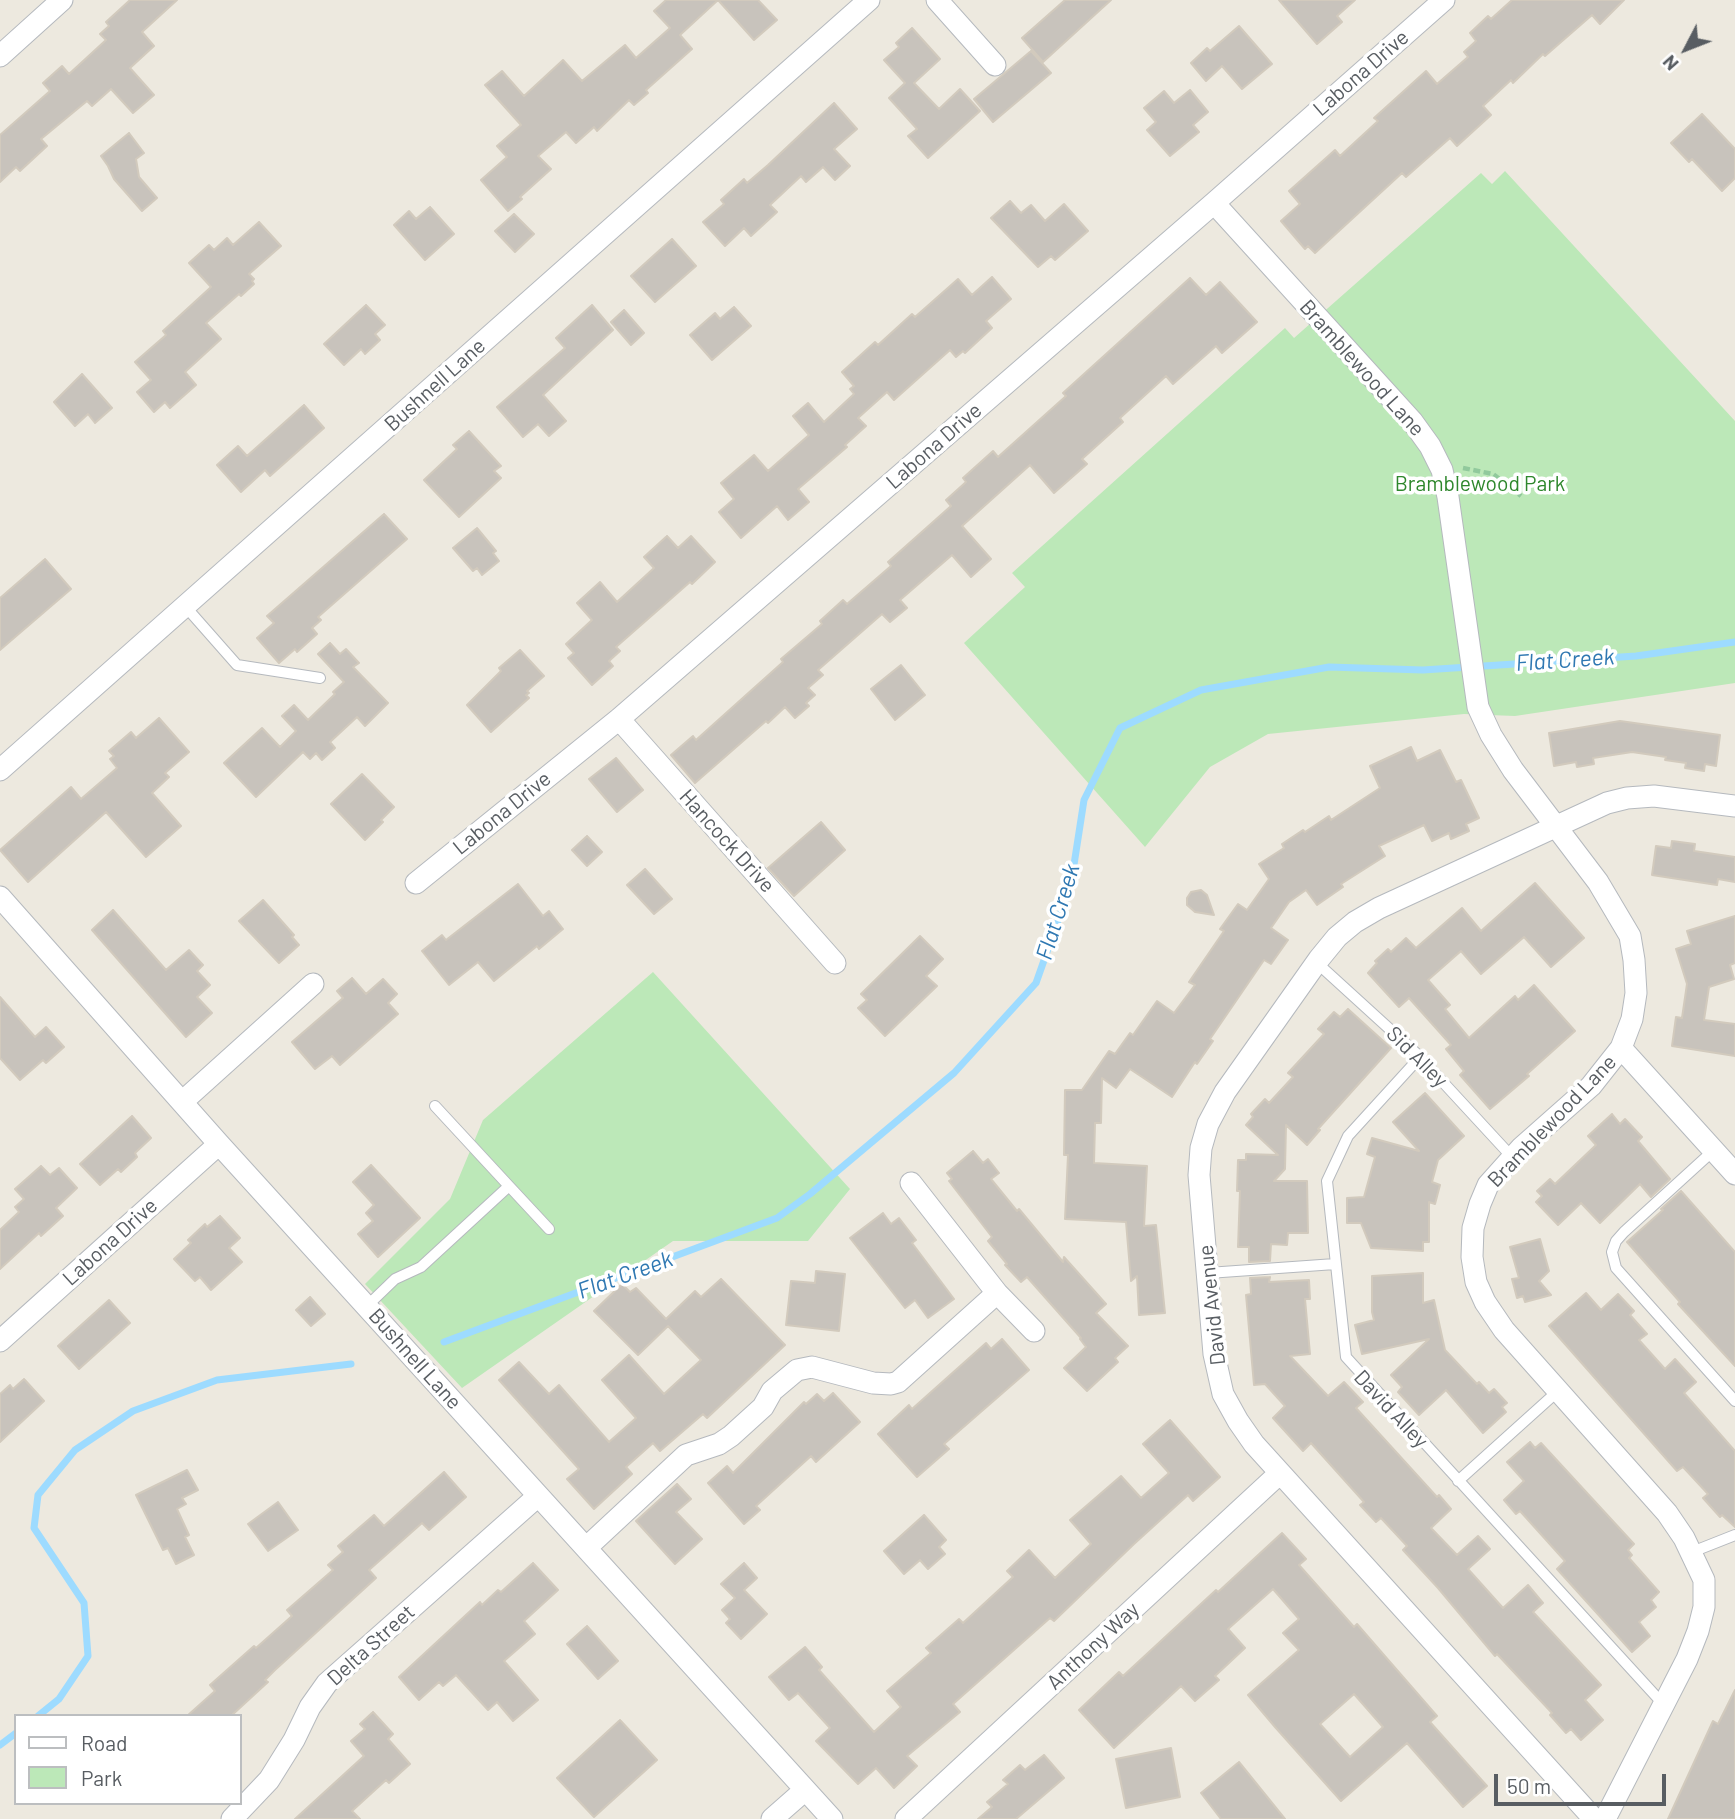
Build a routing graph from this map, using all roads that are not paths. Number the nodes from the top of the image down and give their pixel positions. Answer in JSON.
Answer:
{"nodes":[{"id":1,"x":62,"y":0,"type":"edge"},
{"id":2,"x":869,"y":0,"type":"edge"},
{"id":3,"x":937,"y":0,"type":"edge"},
{"id":4,"x":1444,"y":0,"type":"edge"},
{"id":5,"x":0,"y":56,"type":"edge"},
{"id":6,"x":995,"y":65,"type":"dead end"},
{"id":7,"x":1214,"y":203,"type":"junction"},
{"id":8,"x":185,"y":606,"type":"junction"},
{"id":9,"x":320,"y":678,"type":"dead end"},
{"id":10,"x":619,"y":719,"type":"junction"},
{"id":11,"x":0,"y":770,"type":"edge"},
{"id":12,"x":1735,"y":806,"type":"edge"},
{"id":13,"x":1555,"y":826,"type":"junction"},
{"id":14,"x":415,"y":883,"type":"dead end"},
{"id":15,"x":0,"y":897,"type":"edge"},
{"id":16,"x":1316,"y":962,"type":"junction"},
{"id":17,"x":835,"y":963,"type":"dead end"},
{"id":18,"x":313,"y":984,"type":"dead end"},
{"id":19,"x":1621,"y":1048,"type":"junction"},
{"id":20,"x":1420,"y":1057,"type":"junction"},
{"id":21,"x":182,"y":1102,"type":"junction"},
{"id":22,"x":435,"y":1105,"type":"dead end"},
{"id":23,"x":219,"y":1144,"type":"junction"},
{"id":24,"x":1713,"y":1150,"type":"junction"},
{"id":25,"x":1512,"y":1157,"type":"junction"},
{"id":26,"x":1735,"y":1174,"type":"edge"},
{"id":27,"x":911,"y":1183,"type":"dead end"},
{"id":28,"x":509,"y":1186,"type":"junction"},
{"id":29,"x":549,"y":1229,"type":"dead end"},
{"id":30,"x":1335,"y":1264,"type":"junction"},
{"id":31,"x":1208,"y":1273,"type":"junction"},
{"id":32,"x":997,"y":1293,"type":"junction"},
{"id":33,"x":367,"y":1306,"type":"junction"},
{"id":34,"x":1034,"y":1331,"type":"dead end"},
{"id":35,"x":0,"y":1341,"type":"edge"},
{"id":36,"x":1558,"y":1391,"type":"junction"},
{"id":37,"x":1735,"y":1401,"type":"edge"},
{"id":38,"x":1280,"y":1474,"type":"junction"},
{"id":39,"x":1458,"y":1481,"type":"junction"},
{"id":40,"x":538,"y":1496,"type":"junction"},
{"id":41,"x":1735,"y":1535,"type":"edge"},
{"id":42,"x":586,"y":1548,"type":"junction"},
{"id":43,"x":1692,"y":1552,"type":"junction"},
{"id":44,"x":1664,"y":1705,"type":"junction"},
{"id":45,"x":805,"y":1790,"type":"junction"},
{"id":46,"x":232,"y":1819,"type":"edge"},
{"id":47,"x":772,"y":1819,"type":"edge"},
{"id":48,"x":832,"y":1819,"type":"edge"},
{"id":49,"x":906,"y":1819,"type":"edge"},
{"id":50,"x":1594,"y":1819,"type":"edge"},
{"id":51,"x":1605,"y":1819,"type":"edge"}],
"edges":[{"from":1,"to":5,"type":"street"},
{"from":2,"to":8,"type":"street","name":"Bushnell Lane"},
{"from":3,"to":6,"type":"street"},
{"from":4,"to":7,"type":"street","name":"Labona Drive"},
{"from":7,"to":10,"type":"street","name":"Labona Drive"},
{"from":7,"to":13,"type":"street","name":"Bramblewood Lane"},
{"from":8,"to":9,"type":"lane"},
{"from":8,"to":11,"type":"street","name":"Bushnell Lane"},
{"from":10,"to":14,"type":"street","name":"Labona Drive"},
{"from":10,"to":17,"type":"street","name":"Hancock Drive"},
{"from":12,"to":13,"type":"street","name":"David Avenue"},
{"from":13,"to":16,"type":"street","name":"David Avenue"},
{"from":13,"to":19,"type":"street","name":"Bramblewood Lane"},
{"from":15,"to":21,"type":"street","name":"Bushnell Lane"},
{"from":16,"to":20,"type":"lane","name":"Sid Alley"},
{"from":16,"to":31,"type":"street","name":"David Avenue"},
{"from":18,"to":21,"type":"street"},
{"from":19,"to":24,"type":"street"},
{"from":19,"to":25,"type":"street","name":"Bramblewood Lane"},
{"from":20,"to":25,"type":"lane","name":"Sid Alley"},
{"from":20,"to":30,"type":"lane","name":"David Alley"},
{"from":21,"to":23,"type":"street","name":"Bushnell Lane"},
{"from":22,"to":28,"type":"lane"},
{"from":23,"to":33,"type":"street","name":"Bushnell Lane"},
{"from":23,"to":35,"type":"street","name":"Labona Drive"},
{"from":24,"to":26,"type":"street"},
{"from":24,"to":37,"type":"lane"},
{"from":25,"to":36,"type":"street","name":"Bramblewood Lane"},
{"from":27,"to":32,"type":"street"},
{"from":28,"to":29,"type":"lane"},
{"from":28,"to":33,"type":"lane"},
{"from":30,"to":31,"type":"lane"},
{"from":30,"to":39,"type":"lane","name":"David Alley"},
{"from":31,"to":38,"type":"street","name":"David Avenue"},
{"from":32,"to":34,"type":"street"},
{"from":32,"to":42,"type":"street"},
{"from":33,"to":40,"type":"street","name":"Bushnell Lane"},
{"from":36,"to":39,"type":"lane"},
{"from":36,"to":43,"type":"street","name":"Bramblewood Lane"},
{"from":38,"to":49,"type":"street","name":"Anthony Way"},
{"from":38,"to":50,"type":"street","name":"David Avenue"},
{"from":39,"to":44,"type":"lane","name":"David Alley"},
{"from":40,"to":42,"type":"street","name":"Bushnell Lane"},
{"from":40,"to":46,"type":"street","name":"Delta Street"},
{"from":41,"to":43,"type":"lane"},
{"from":42,"to":45,"type":"street","name":"Bushnell Lane"},
{"from":43,"to":44,"type":"street","name":"Bramblewood Lane"},
{"from":44,"to":51,"type":"street","name":"Bramblewood Lane"},
{"from":45,"to":47,"type":"street"},
{"from":45,"to":48,"type":"street","name":"Bushnell Lane"}]}
